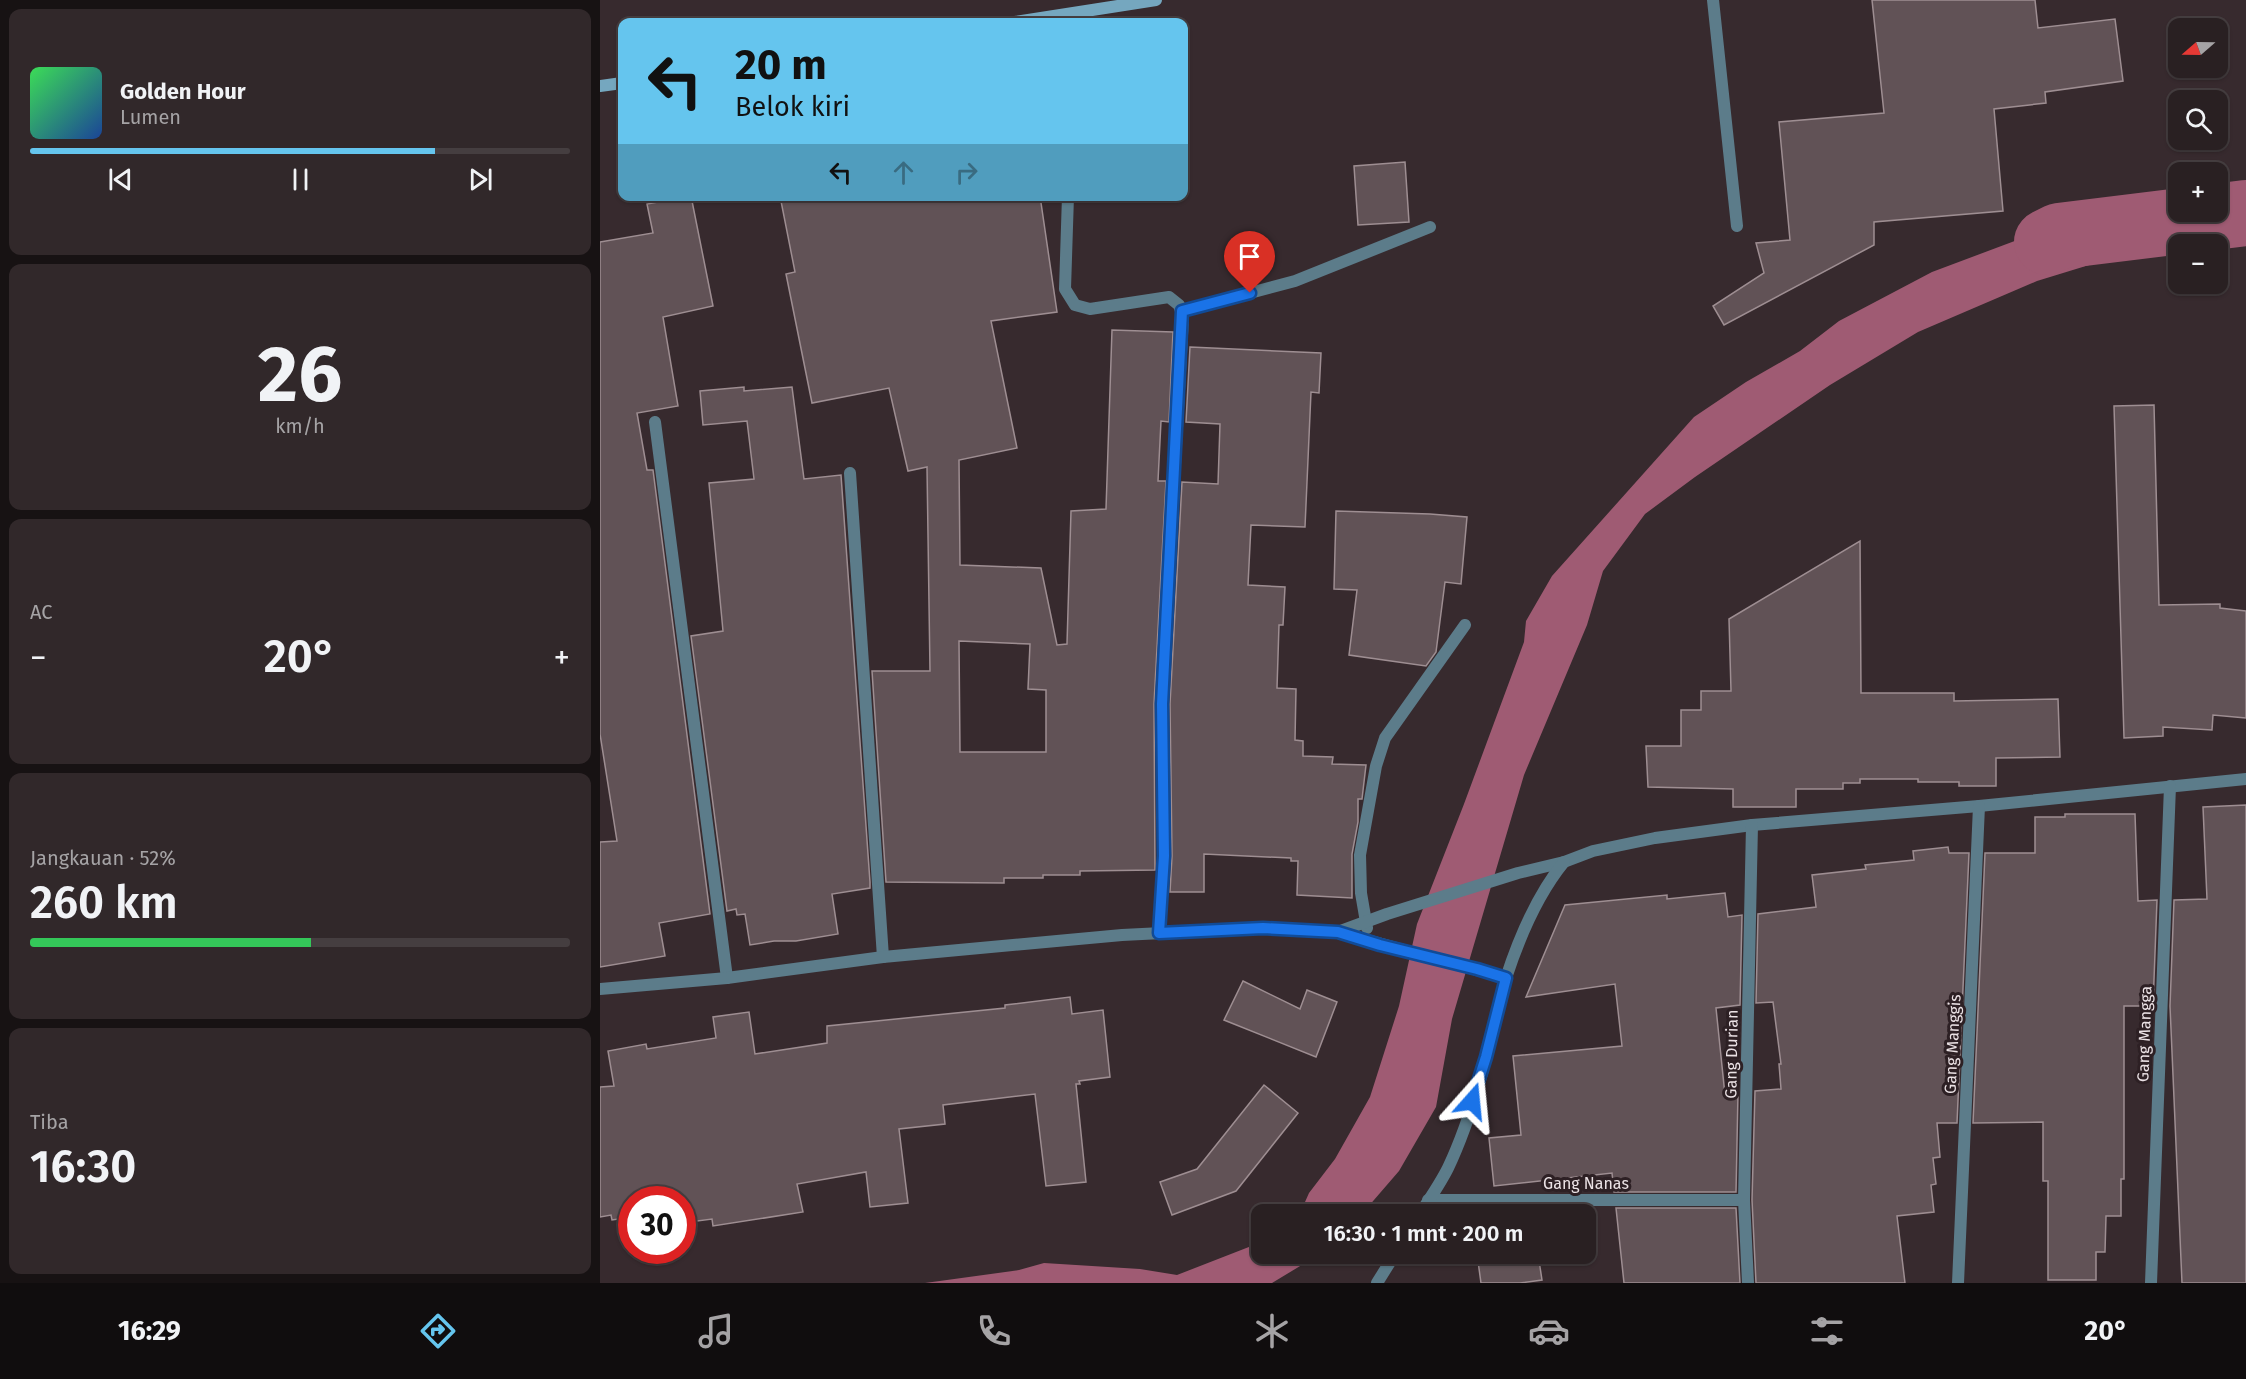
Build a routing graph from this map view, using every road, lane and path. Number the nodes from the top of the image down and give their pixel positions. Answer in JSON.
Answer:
{"nodes":[{"id":1,"x":1156,"y":0,"type":"edge"},
{"id":2,"x":1713,"y":0,"type":"edge"},
{"id":3,"x":1071,"y":18,"type":"edge"},
{"id":4,"x":618,"y":84,"type":"edge"},
{"id":5,"x":600,"y":86,"type":"edge"},
{"id":6,"x":1068,"y":201,"type":"edge"},
{"id":7,"x":1737,"y":226,"type":"dead end"},
{"id":8,"x":1430,"y":227,"type":"dead end"},
{"id":9,"x":1182,"y":311,"type":"junction"},
{"id":10,"x":656,"y":422,"type":"dead end"},
{"id":11,"x":850,"y":473,"type":"dead end"},
{"id":12,"x":1465,"y":625,"type":"dead end"},
{"id":13,"x":2246,"y":779,"type":"edge"},
{"id":14,"x":2170,"y":786,"type":"junction"},
{"id":15,"x":1979,"y":806,"type":"junction"},
{"id":16,"x":1752,"y":825,"type":"junction"},
{"id":17,"x":1564,"y":862,"type":"junction"},
{"id":18,"x":1366,"y":923,"type":"junction"},
{"id":19,"x":1338,"y":932,"type":"junction"},
{"id":20,"x":1159,"y":933,"type":"junction"},
{"id":21,"x":1374,"y":943,"type":"junction"},
{"id":22,"x":884,"y":957,"type":"junction"},
{"id":23,"x":727,"y":978,"type":"junction"},
{"id":24,"x":1506,"y":978,"type":"junction"},
{"id":25,"x":600,"y":988,"type":"edge"},
{"id":26,"x":1428,"y":1200,"type":"junction"},
{"id":27,"x":1744,"y":1200,"type":"junction"},
{"id":28,"x":1426,"y":1204,"type":"edge"},
{"id":29,"x":1389,"y":1264,"type":"edge"},
{"id":30,"x":1377,"y":1283,"type":"edge"},
{"id":31,"x":1748,"y":1283,"type":"edge"},
{"id":32,"x":1958,"y":1283,"type":"edge"},
{"id":33,"x":2151,"y":1283,"type":"edge"}],
"edges":[{"from":1,"to":3,"type":"main road"},
{"from":2,"to":7,"type":"street"},
{"from":4,"to":5,"type":"main road"},
{"from":6,"to":9,"type":"street"},
{"from":8,"to":9,"type":"street"},
{"from":9,"to":20,"type":"street"},
{"from":10,"to":23,"type":"street"},
{"from":11,"to":22,"type":"street"},
{"from":12,"to":18,"type":"street"},
{"from":13,"to":14,"type":"street"},
{"from":14,"to":15,"type":"street"},
{"from":14,"to":33,"type":"street","name":"Gang Mangga"},
{"from":15,"to":16,"type":"street"},
{"from":15,"to":32,"type":"street","name":"Gang Manggis"},
{"from":16,"to":17,"type":"street"},
{"from":16,"to":27,"type":"street","name":"Gang Durian"},
{"from":17,"to":18,"type":"street"},
{"from":17,"to":24,"type":"street"},
{"from":18,"to":19,"type":"street"},
{"from":18,"to":21,"type":"street"},
{"from":19,"to":20,"type":"street"},
{"from":19,"to":21,"type":"street"},
{"from":20,"to":22,"type":"street"},
{"from":21,"to":24,"type":"street"},
{"from":22,"to":23,"type":"street"},
{"from":23,"to":25,"type":"street"},
{"from":24,"to":26,"type":"street"},
{"from":26,"to":27,"type":"street","name":"Gang Nanas"},
{"from":26,"to":28,"type":"street"},
{"from":27,"to":31,"type":"street","name":"Gang Durian"},
{"from":29,"to":30,"type":"street"}]}
